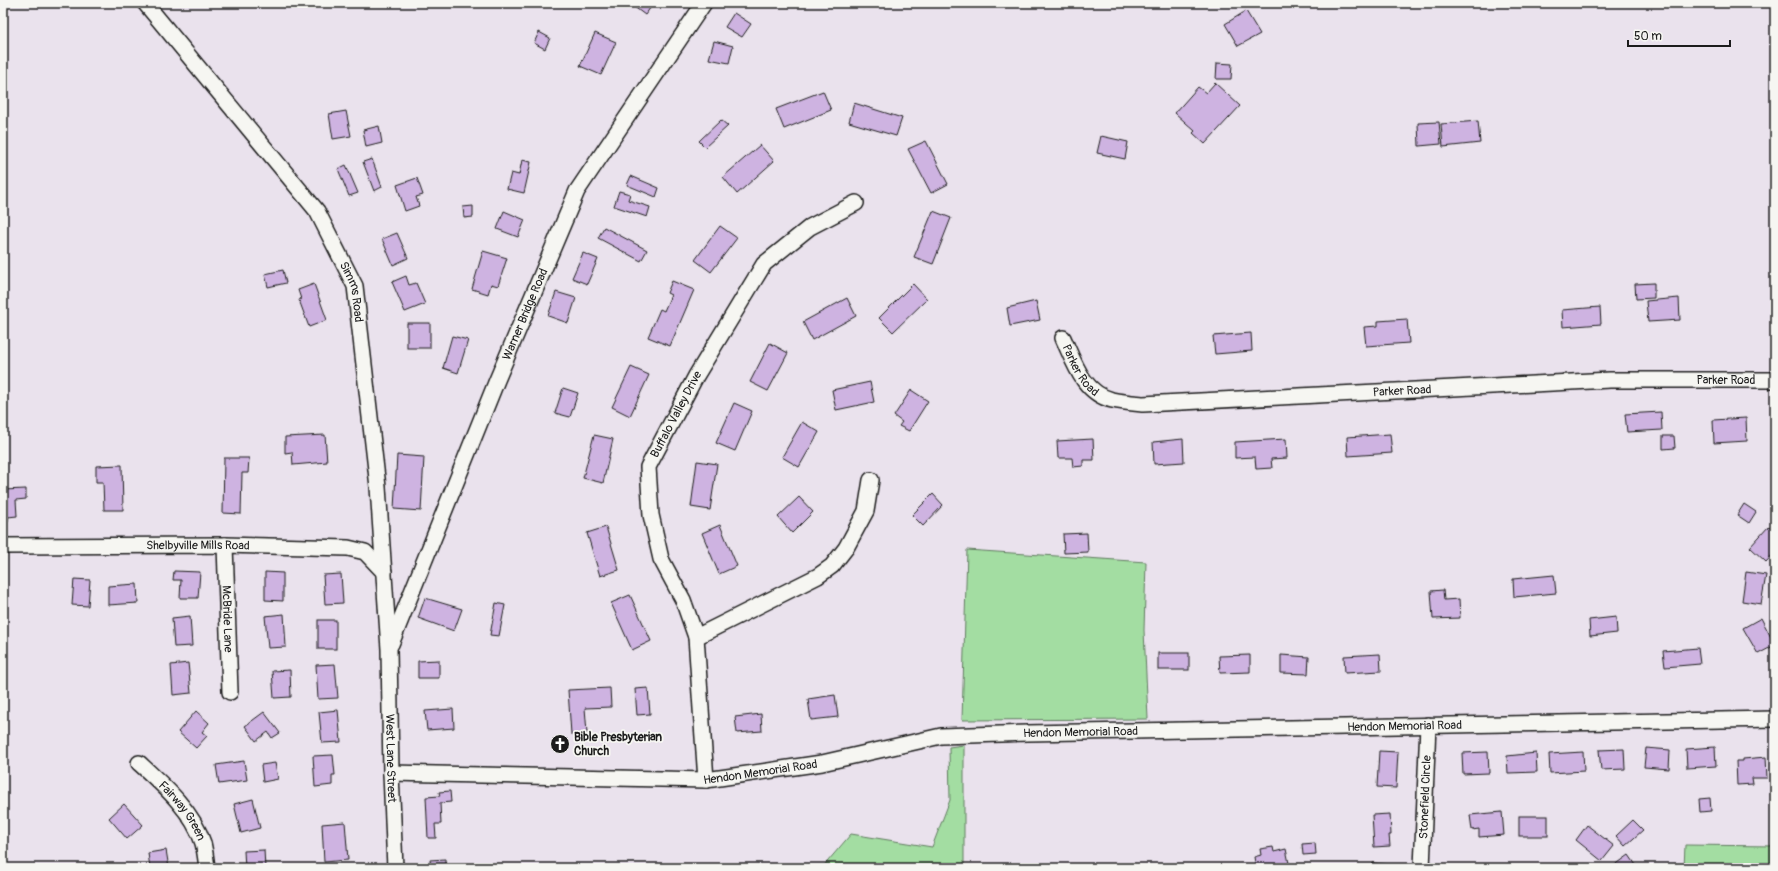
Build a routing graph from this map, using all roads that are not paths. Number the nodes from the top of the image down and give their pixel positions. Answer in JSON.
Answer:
{"nodes":[{"id":1,"x":145,"y":3,"type":"edge"},
{"id":2,"x":704,"y":3,"type":"edge"},
{"id":3,"x":856,"y":203,"type":"dead end"},
{"id":4,"x":1063,"y":338,"type":"dead end"},
{"id":5,"x":1775,"y":380,"type":"edge"},
{"id":6,"x":872,"y":480,"type":"dead end"},
{"id":7,"x":225,"y":545,"type":"junction"},
{"id":8,"x":3,"y":546,"type":"edge"},
{"id":9,"x":384,"y":572,"type":"junction"},
{"id":10,"x":696,"y":637,"type":"junction"},
{"id":11,"x":389,"y":649,"type":"junction"},
{"id":12,"x":230,"y":692,"type":"dead end"},
{"id":13,"x":1775,"y":719,"type":"edge"},
{"id":14,"x":1428,"y":726,"type":"junction"},
{"id":15,"x":140,"y":763,"type":"dead end"},
{"id":16,"x":391,"y":774,"type":"junction"},
{"id":17,"x":706,"y":780,"type":"junction"},
{"id":18,"x":207,"y":868,"type":"edge"},
{"id":19,"x":396,"y":868,"type":"edge"},
{"id":20,"x":1422,"y":868,"type":"edge"}],
"edges":[{"from":1,"to":9,"type":"street","name":"Simms Road"},
{"from":2,"to":11,"type":"street","name":"Warner Bridge Road"},
{"from":3,"to":10,"type":"street","name":"Buffalo Valley Drive"},
{"from":4,"to":5,"type":"street","name":"Parker Road"},
{"from":6,"to":10,"type":"street"},
{"from":7,"to":8,"type":"street","name":"Shelbyville Mills Road"},
{"from":7,"to":9,"type":"street","name":"Shelbyville Mills Road"},
{"from":7,"to":12,"type":"street","name":"McBride Lane"},
{"from":9,"to":11,"type":"street","name":"Simms Road"},
{"from":10,"to":17,"type":"street","name":"Buffalo Valley Drive"},
{"from":11,"to":16,"type":"street","name":"West Lane Street"},
{"from":13,"to":14,"type":"street","name":"Hendon Memorial Road"},
{"from":14,"to":17,"type":"street","name":"Hendon Memorial Road"},
{"from":14,"to":20,"type":"street","name":"Stonefield Circle"},
{"from":15,"to":18,"type":"street","name":"Fairway Green"},
{"from":16,"to":17,"type":"street","name":"Hendon Memorial Road"},
{"from":16,"to":19,"type":"street","name":"West Lane Street"}]}
